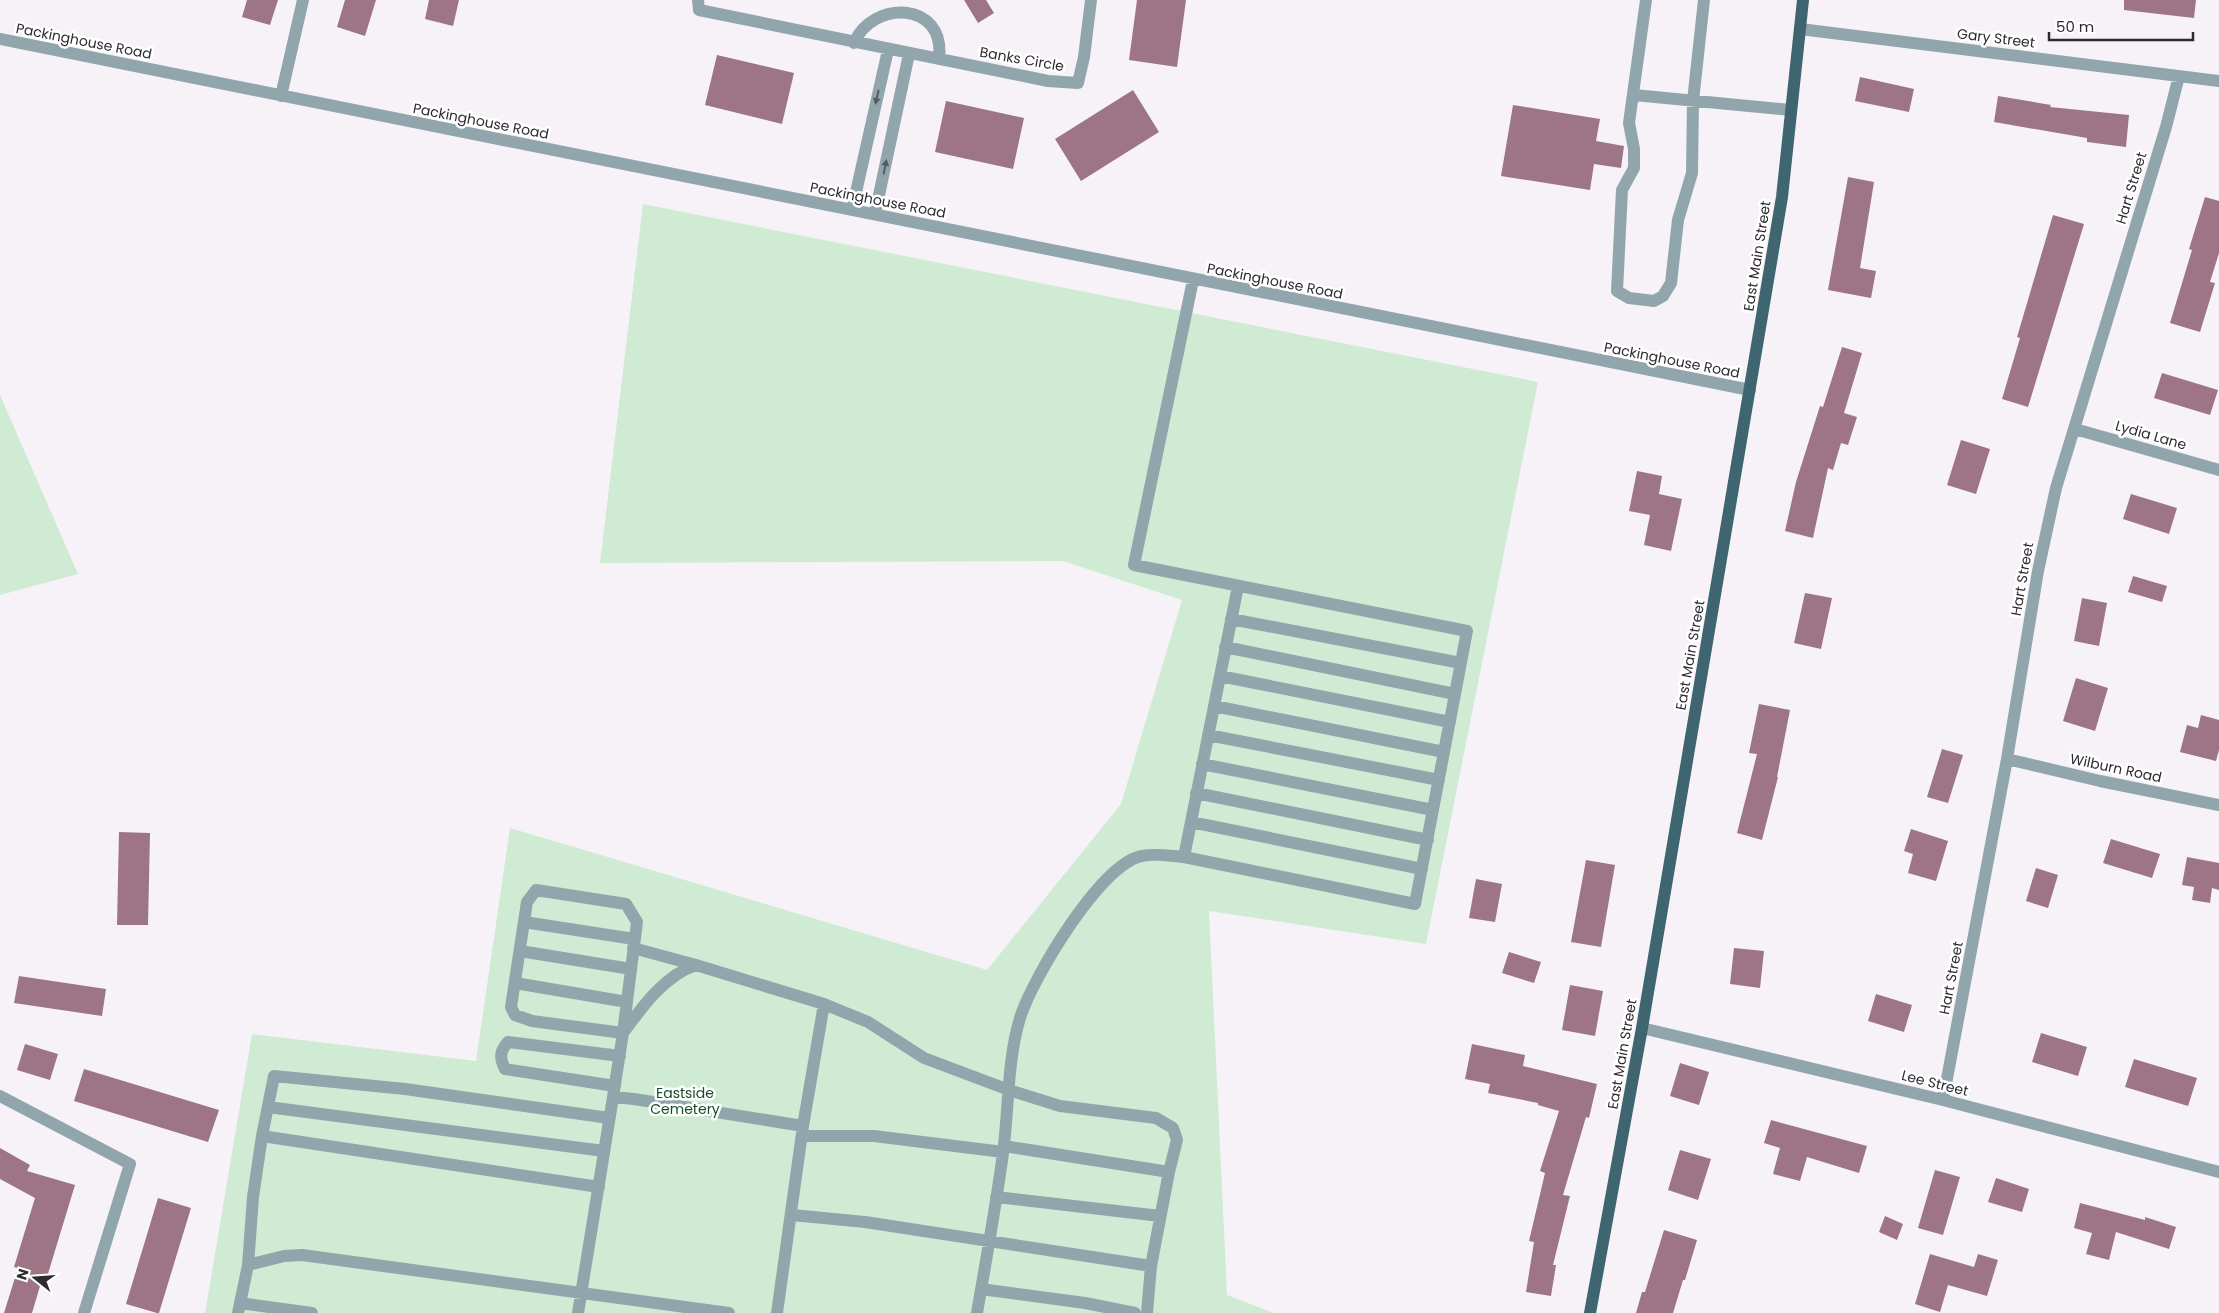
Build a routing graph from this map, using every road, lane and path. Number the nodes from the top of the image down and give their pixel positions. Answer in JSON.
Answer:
{"nodes":[{"id":1,"x":303,"y":0,"type":"edge"},
{"id":2,"x":1091,"y":0,"type":"edge"},
{"id":3,"x":1646,"y":0,"type":"edge"},
{"id":4,"x":1704,"y":0,"type":"edge"},
{"id":5,"x":1803,"y":0,"type":"edge"},
{"id":6,"x":698,"y":5,"type":"edge"},
{"id":7,"x":1800,"y":29,"type":"junction"},
{"id":8,"x":0,"y":39,"type":"edge"},
{"id":9,"x":854,"y":42,"type":"junction"},
{"id":10,"x":888,"y":50,"type":"junction"},
{"id":11,"x":909,"y":54,"type":"junction"},
{"id":12,"x":939,"y":59,"type":"junction"},
{"id":13,"x":2179,"y":76,"type":"junction"},
{"id":14,"x":2219,"y":81,"type":"edge"},
{"id":15,"x":1634,"y":94,"type":"junction"},
{"id":16,"x":280,"y":96,"type":"junction"},
{"id":17,"x":1693,"y":101,"type":"junction"},
{"id":18,"x":1792,"y":110,"type":"junction"},
{"id":19,"x":852,"y":210,"type":"junction"},
{"id":20,"x":875,"y":214,"type":"junction"},
{"id":21,"x":1193,"y":280,"type":"junction"},
{"id":22,"x":1750,"y":390,"type":"junction"},
{"id":23,"x":2075,"y":429,"type":"junction"},
{"id":24,"x":2219,"y":470,"type":"edge"},
{"id":25,"x":1238,"y":586,"type":"junction"},
{"id":26,"x":1231,"y":619,"type":"junction"},
{"id":27,"x":1225,"y":647,"type":"junction"},
{"id":28,"x":1461,"y":664,"type":"junction"},
{"id":29,"x":1220,"y":676,"type":"junction"},
{"id":30,"x":1455,"y":694,"type":"junction"},
{"id":31,"x":1214,"y":706,"type":"junction"},
{"id":32,"x":1450,"y":722,"type":"junction"},
{"id":33,"x":1208,"y":735,"type":"junction"},
{"id":34,"x":1444,"y":752,"type":"junction"},
{"id":35,"x":2007,"y":759,"type":"junction"},
{"id":36,"x":1202,"y":764,"type":"junction"},
{"id":37,"x":1439,"y":780,"type":"junction"},
{"id":38,"x":1196,"y":793,"type":"junction"},
{"id":39,"x":2219,"y":805,"type":"edge"},
{"id":40,"x":1433,"y":810,"type":"junction"},
{"id":41,"x":1190,"y":822,"type":"junction"},
{"id":42,"x":1428,"y":840,"type":"junction"},
{"id":43,"x":1184,"y":857,"type":"junction"},
{"id":44,"x":1422,"y":868,"type":"junction"},
{"id":45,"x":524,"y":922,"type":"junction"},
{"id":46,"x":634,"y":943,"type":"junction"},
{"id":47,"x":520,"y":951,"type":"junction"},
{"id":48,"x":696,"y":965,"type":"junction"},
{"id":49,"x":631,"y":969,"type":"junction"},
{"id":50,"x":515,"y":983,"type":"junction"},
{"id":51,"x":627,"y":1002,"type":"junction"},
{"id":52,"x":824,"y":1004,"type":"junction"},
{"id":53,"x":1642,"y":1028,"type":"junction"},
{"id":54,"x":623,"y":1033,"type":"junction"},
{"id":55,"x":620,"y":1056,"type":"junction"},
{"id":56,"x":1009,"y":1090,"type":"junction"},
{"id":57,"x":614,"y":1092,"type":"junction"},
{"id":58,"x":0,"y":1096,"type":"edge"},
{"id":59,"x":1943,"y":1100,"type":"junction"},
{"id":60,"x":268,"y":1107,"type":"junction"},
{"id":61,"x":609,"y":1118,"type":"junction"},
{"id":62,"x":803,"y":1131,"type":"junction"},
{"id":63,"x":262,"y":1136,"type":"junction"},
{"id":64,"x":1004,"y":1149,"type":"junction"},
{"id":65,"x":604,"y":1151,"type":"junction"},
{"id":66,"x":1169,"y":1172,"type":"junction"},
{"id":67,"x":2219,"y":1172,"type":"edge"},
{"id":68,"x":599,"y":1187,"type":"junction"},
{"id":69,"x":996,"y":1197,"type":"junction"},
{"id":70,"x":792,"y":1215,"type":"junction"},
{"id":71,"x":1160,"y":1216,"type":"junction"},
{"id":72,"x":989,"y":1241,"type":"junction"},
{"id":73,"x":248,"y":1265,"type":"junction"},
{"id":74,"x":1151,"y":1266,"type":"junction"},
{"id":75,"x":981,"y":1289,"type":"junction"},
{"id":76,"x":582,"y":1293,"type":"junction"},
{"id":77,"x":239,"y":1308,"type":"edge"},
{"id":78,"x":84,"y":1313,"type":"edge"},
{"id":79,"x":312,"y":1313,"type":"edge"},
{"id":80,"x":578,"y":1313,"type":"edge"},
{"id":81,"x":729,"y":1313,"type":"edge"},
{"id":82,"x":777,"y":1313,"type":"edge"},
{"id":83,"x":978,"y":1313,"type":"edge"},
{"id":84,"x":1135,"y":1313,"type":"edge"},
{"id":85,"x":1147,"y":1313,"type":"edge"},
{"id":86,"x":1590,"y":1313,"type":"edge"}],
"edges":[{"from":1,"to":16,"type":"street"},
{"from":2,"to":12,"type":"street","name":"Banks Circle"},
{"from":3,"to":15,"type":"street"},
{"from":4,"to":17,"type":"street"},
{"from":5,"to":7,"type":"main road","name":"East Main Street"},
{"from":6,"to":9,"type":"street","name":"Banks Circle"},
{"from":7,"to":13,"type":"street","name":"Gary Street"},
{"from":7,"to":18,"type":"main road","name":"East Main Street"},
{"from":8,"to":16,"type":"street","name":"Packinghouse Road"},
{"from":9,"to":10,"type":"street","name":"Banks Circle"},
{"from":9,"to":12,"type":"street"},
{"from":10,"to":11,"type":"street","name":"Banks Circle"},
{"from":10,"to":19,"type":"street","one_way":true},
{"from":11,"to":12,"type":"street","name":"Banks Circle"},
{"from":20,"to":11,"type":"street","one_way":true},
{"from":13,"to":14,"type":"street","name":"Gary Street"},
{"from":13,"to":23,"type":"street","name":"Hart Street"},
{"from":15,"to":17,"type":"street"},
{"from":15,"to":17,"type":"street"},
{"from":16,"to":19,"type":"street","name":"Packinghouse Road"},
{"from":17,"to":18,"type":"street"},
{"from":18,"to":22,"type":"main road","name":"East Main Street"},
{"from":19,"to":20,"type":"street","name":"Packinghouse Road"},
{"from":20,"to":21,"type":"street","name":"Packinghouse Road"},
{"from":21,"to":22,"type":"street","name":"Packinghouse Road"},
{"from":21,"to":25,"type":"street"},
{"from":22,"to":53,"type":"main road","name":"East Main Street"},
{"from":23,"to":24,"type":"street","name":"Lydia Lane"},
{"from":23,"to":35,"type":"street","name":"Hart Street"},
{"from":25,"to":26,"type":"street"},
{"from":25,"to":28,"type":"street"},
{"from":26,"to":27,"type":"street"},
{"from":26,"to":28,"type":"street"},
{"from":27,"to":29,"type":"street"},
{"from":27,"to":30,"type":"street"},
{"from":28,"to":30,"type":"street"},
{"from":29,"to":31,"type":"street"},
{"from":29,"to":32,"type":"street"},
{"from":30,"to":32,"type":"street"},
{"from":31,"to":33,"type":"street"},
{"from":31,"to":34,"type":"street"},
{"from":32,"to":34,"type":"street"},
{"from":33,"to":36,"type":"street"},
{"from":33,"to":37,"type":"street"},
{"from":34,"to":37,"type":"street"},
{"from":35,"to":39,"type":"street","name":"Wilburn Road"},
{"from":35,"to":59,"type":"street","name":"Hart Street"},
{"from":36,"to":38,"type":"street"},
{"from":36,"to":40,"type":"street"},
{"from":37,"to":40,"type":"street"},
{"from":38,"to":41,"type":"street"},
{"from":38,"to":42,"type":"street"},
{"from":40,"to":42,"type":"street"},
{"from":41,"to":43,"type":"street"},
{"from":41,"to":44,"type":"street"},
{"from":42,"to":44,"type":"street"},
{"from":43,"to":44,"type":"street"},
{"from":43,"to":56,"type":"street"},
{"from":45,"to":46,"type":"street"},
{"from":45,"to":46,"type":"street"},
{"from":45,"to":47,"type":"street"},
{"from":46,"to":48,"type":"street"},
{"from":46,"to":49,"type":"street"},
{"from":47,"to":49,"type":"street"},
{"from":47,"to":50,"type":"street"},
{"from":48,"to":52,"type":"street"},
{"from":48,"to":54,"type":"street"},
{"from":49,"to":51,"type":"street"},
{"from":50,"to":51,"type":"street"},
{"from":50,"to":54,"type":"street"},
{"from":51,"to":54,"type":"street"},
{"from":52,"to":56,"type":"street"},
{"from":52,"to":62,"type":"street"},
{"from":53,"to":59,"type":"street","name":"Lee Street"},
{"from":53,"to":86,"type":"main road","name":"East Main Street"},
{"from":54,"to":55,"type":"street"},
{"from":55,"to":57,"type":"street"},
{"from":55,"to":57,"type":"street"},
{"from":56,"to":64,"type":"street"},
{"from":56,"to":66,"type":"street"},
{"from":57,"to":61,"type":"street"},
{"from":57,"to":62,"type":"street"},
{"from":58,"to":78,"type":"street"},
{"from":59,"to":67,"type":"street","name":"Lee Street"},
{"from":60,"to":61,"type":"street"},
{"from":60,"to":63,"type":"street"},
{"from":60,"to":65,"type":"street"},
{"from":61,"to":65,"type":"street"},
{"from":62,"to":64,"type":"street"},
{"from":62,"to":70,"type":"street"},
{"from":63,"to":68,"type":"street"},
{"from":63,"to":73,"type":"street"},
{"from":64,"to":66,"type":"street"},
{"from":64,"to":69,"type":"street"},
{"from":65,"to":68,"type":"street"},
{"from":66,"to":71,"type":"street"},
{"from":68,"to":76,"type":"street"},
{"from":69,"to":71,"type":"street"},
{"from":69,"to":72,"type":"street"},
{"from":70,"to":72,"type":"street"},
{"from":70,"to":82,"type":"street"},
{"from":71,"to":74,"type":"street"},
{"from":72,"to":74,"type":"street"},
{"from":72,"to":75,"type":"street"},
{"from":73,"to":76,"type":"street"},
{"from":73,"to":77,"type":"street"},
{"from":74,"to":85,"type":"street"},
{"from":75,"to":83,"type":"street"},
{"from":75,"to":84,"type":"street"},
{"from":76,"to":80,"type":"street"},
{"from":76,"to":81,"type":"street"},
{"from":77,"to":79,"type":"street"}]}
